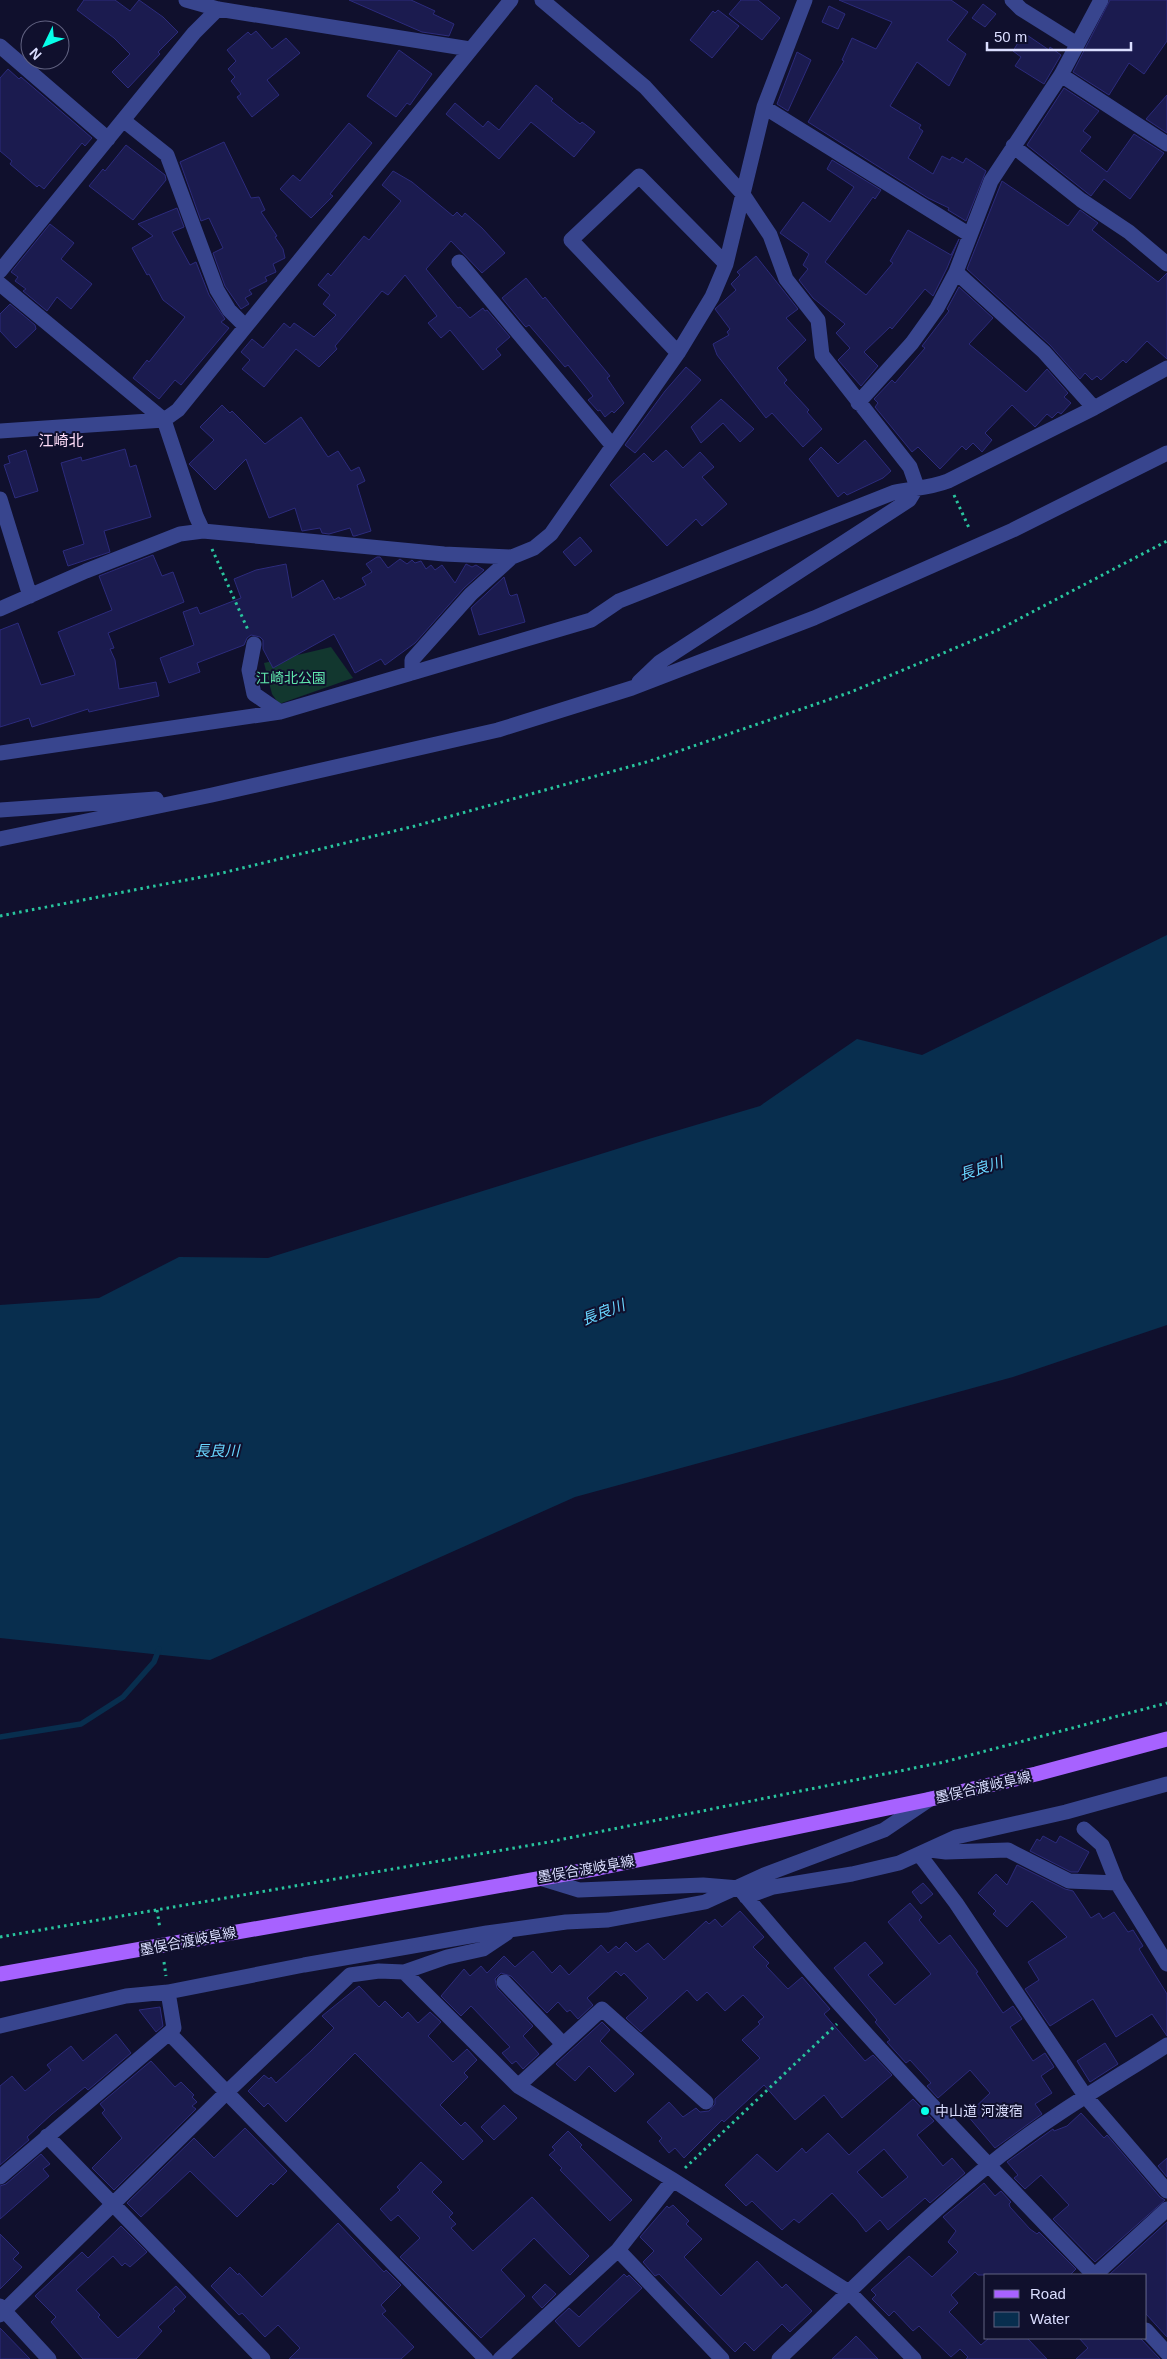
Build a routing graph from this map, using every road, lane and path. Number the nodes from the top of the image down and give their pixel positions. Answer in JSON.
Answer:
{"nodes":[{"id":1,"x":186,"y":0,"type":"edge"},
{"id":2,"x":511,"y":0,"type":"edge"},
{"id":3,"x":542,"y":0,"type":"edge"},
{"id":4,"x":805,"y":0,"type":"edge"},
{"id":5,"x":1012,"y":0,"type":"edge"},
{"id":6,"x":1101,"y":0,"type":"edge"},
{"id":7,"x":218,"y":9,"type":"junction"},
{"id":8,"x":1077,"y":44,"type":"junction"},
{"id":9,"x":0,"y":46,"type":"edge"},
{"id":10,"x":470,"y":49,"type":"junction"},
{"id":11,"x":1061,"y":75,"type":"junction"},
{"id":12,"x":764,"y":107,"type":"junction"},
{"id":13,"x":123,"y":120,"type":"junction"},
{"id":14,"x":108,"y":139,"type":"junction"},
{"id":15,"x":1167,"y":144,"type":"edge"},
{"id":16,"x":1013,"y":146,"type":"junction"},
{"id":17,"x":742,"y":193,"type":"junction"},
{"id":18,"x":970,"y":234,"type":"junction"},
{"id":19,"x":459,"y":262,"type":"dead end"},
{"id":20,"x":726,"y":264,"type":"junction"},
{"id":21,"x":1167,"y":264,"type":"edge"},
{"id":22,"x":0,"y":271,"type":"edge"},
{"id":23,"x":956,"y":272,"type":"junction"},
{"id":24,"x":0,"y":284,"type":"edge"},
{"id":25,"x":245,"y":326,"type":"junction"},
{"id":26,"x":678,"y":353,"type":"junction"},
{"id":27,"x":1167,"y":368,"type":"edge"},
{"id":28,"x":858,"y":403,"type":"junction"},
{"id":29,"x":1094,"y":408,"type":"junction"},
{"id":30,"x":164,"y":420,"type":"junction"},
{"id":31,"x":0,"y":430,"type":"edge"},
{"id":32,"x":612,"y":445,"type":"junction"},
{"id":33,"x":1167,"y":453,"type":"edge"},
{"id":34,"x":948,"y":481,"type":"junction"},
{"id":35,"x":917,"y":487,"type":"junction"},
{"id":36,"x":0,"y":499,"type":"edge"},
{"id":37,"x":203,"y":531,"type":"junction"},
{"id":38,"x":1167,"y":542,"type":"edge"},
{"id":39,"x":977,"y":546,"type":"junction"},
{"id":40,"x":512,"y":556,"type":"junction"},
{"id":41,"x":30,"y":596,"type":"junction"},
{"id":42,"x":0,"y":609,"type":"edge"},
{"id":43,"x":254,"y":644,"type":"joint"},
{"id":44,"x":412,"y":673,"type":"junction"},
{"id":45,"x":632,"y":688,"type":"junction"},
{"id":46,"x":280,"y":712,"type":"junction"},
{"id":47,"x":0,"y":753,"type":"edge"},
{"id":48,"x":212,"y":795,"type":"junction"},
{"id":49,"x":0,"y":810,"type":"edge"},
{"id":50,"x":0,"y":839,"type":"edge"},
{"id":51,"x":0,"y":916,"type":"edge"},
{"id":52,"x":1167,"y":1703,"type":"edge"},
{"id":53,"x":1167,"y":1739,"type":"edge"},
{"id":54,"x":1167,"y":1784,"type":"edge"},
{"id":55,"x":931,"y":1799,"type":"junction"},
{"id":56,"x":1084,"y":1829,"type":"dead end"},
{"id":57,"x":924,"y":1852,"type":"junction"},
{"id":58,"x":540,"y":1878,"type":"junction"},
{"id":59,"x":1117,"y":1883,"type":"junction"},
{"id":60,"x":742,"y":1892,"type":"junction"},
{"id":61,"x":510,"y":1930,"type":"junction"},
{"id":62,"x":0,"y":1936,"type":"edge"},
{"id":63,"x":1167,"y":1964,"type":"edge"},
{"id":64,"x":404,"y":1972,"type":"junction"},
{"id":65,"x":0,"y":1974,"type":"edge"},
{"id":66,"x":504,"y":1982,"type":"dead end"},
{"id":67,"x":168,"y":1992,"type":"junction"},
{"id":68,"x":848,"y":2014,"type":"junction"},
{"id":69,"x":0,"y":2026,"type":"edge"},
{"id":70,"x":169,"y":2033,"type":"junction"},
{"id":71,"x":563,"y":2044,"type":"junction"},
{"id":72,"x":1167,"y":2045,"type":"edge"},
{"id":73,"x":518,"y":2086,"type":"junction"},
{"id":74,"x":226,"y":2093,"type":"junction"},
{"id":75,"x":1086,"y":2097,"type":"junction"},
{"id":76,"x":706,"y":2102,"type":"dead end"},
{"id":77,"x":47,"y":2136,"type":"junction"},
{"id":78,"x":989,"y":2165,"type":"junction"},
{"id":79,"x":0,"y":2177,"type":"edge"},
{"id":80,"x":673,"y":2180,"type":"junction"},
{"id":81,"x":1167,"y":2191,"type":"edge"},
{"id":82,"x":113,"y":2204,"type":"junction"},
{"id":83,"x":1167,"y":2209,"type":"edge"},
{"id":84,"x":618,"y":2250,"type":"junction"},
{"id":85,"x":1093,"y":2274,"type":"edge"},
{"id":86,"x":1095,"y":2274,"type":"edge"},
{"id":87,"x":849,"y":2292,"type":"junction"},
{"id":88,"x":2,"y":2311,"type":"edge"},
{"id":89,"x":1147,"y":2331,"type":"edge"},
{"id":90,"x":1167,"y":2353,"type":"edge"},
{"id":91,"x":49,"y":2359,"type":"edge"},
{"id":92,"x":263,"y":2359,"type":"edge"},
{"id":93,"x":486,"y":2359,"type":"edge"},
{"id":94,"x":500,"y":2359,"type":"edge"},
{"id":95,"x":722,"y":2359,"type":"edge"},
{"id":96,"x":779,"y":2359,"type":"edge"},
{"id":97,"x":914,"y":2359,"type":"edge"}],
"edges":[{"from":1,"to":7,"type":"street"},
{"from":2,"to":10,"type":"street"},
{"from":3,"to":17,"type":"street"},
{"from":4,"to":12,"type":"street"},
{"from":5,"to":8,"type":"street"},
{"from":6,"to":8,"type":"street"},
{"from":7,"to":10,"type":"street"},
{"from":7,"to":13,"type":"street"},
{"from":8,"to":11,"type":"street"},
{"from":9,"to":14,"type":"street"},
{"from":10,"to":25,"type":"street"},
{"from":11,"to":15,"type":"street"},
{"from":11,"to":16,"type":"street"},
{"from":12,"to":17,"type":"street"},
{"from":12,"to":18,"type":"street"},
{"from":13,"to":14,"type":"street"},
{"from":13,"to":25,"type":"street"},
{"from":14,"to":22,"type":"street"},
{"from":16,"to":18,"type":"street"},
{"from":16,"to":21,"type":"street"},
{"from":17,"to":20,"type":"street"},
{"from":17,"to":28,"type":"street"},
{"from":18,"to":23,"type":"street"},
{"from":19,"to":32,"type":"street"},
{"from":20,"to":26,"type":"street"},
{"from":20,"to":26,"type":"street"},
{"from":23,"to":28,"type":"street"},
{"from":23,"to":29,"type":"street"},
{"from":24,"to":30,"type":"street"},
{"from":25,"to":30,"type":"street"},
{"from":26,"to":32,"type":"street"},
{"from":27,"to":29,"type":"street"},
{"from":28,"to":35,"type":"street"},
{"from":29,"to":34,"type":"street"},
{"from":30,"to":31,"type":"street"},
{"from":30,"to":37,"type":"street"},
{"from":32,"to":40,"type":"street"},
{"from":33,"to":39,"type":"street"},
{"from":34,"to":35,"type":"street"},
{"from":34,"to":39,"type":"path"},
{"from":35,"to":44,"type":"street"},
{"from":35,"to":45,"type":"street"},
{"from":36,"to":41,"type":"street"},
{"from":37,"to":40,"type":"street"},
{"from":37,"to":41,"type":"street"},
{"from":37,"to":43,"type":"path"},
{"from":38,"to":51,"type":"path"},
{"from":39,"to":45,"type":"street"},
{"from":40,"to":44,"type":"street"},
{"from":41,"to":42,"type":"street"},
{"from":43,"to":46,"type":"street"},
{"from":44,"to":46,"type":"street"},
{"from":45,"to":48,"type":"street"},
{"from":46,"to":47,"type":"street"},
{"from":48,"to":49,"type":"street"},
{"from":48,"to":50,"type":"street"},
{"from":52,"to":62,"type":"path"},
{"from":53,"to":55,"type":"main road","name":"墨俣合渡岐阜線"},
{"from":54,"to":57,"type":"street"},
{"from":55,"to":58,"type":"main road","name":"墨俣合渡岐阜線"},
{"from":55,"to":60,"type":"street"},
{"from":56,"to":59,"type":"street"},
{"from":57,"to":59,"type":"street"},
{"from":57,"to":60,"type":"street"},
{"from":57,"to":75,"type":"street"},
{"from":58,"to":60,"type":"street"},
{"from":58,"to":65,"type":"main road","name":"墨俣合渡岐阜線"},
{"from":59,"to":63,"type":"street"},
{"from":60,"to":61,"type":"street"},
{"from":60,"to":68,"type":"street"},
{"from":61,"to":64,"type":"street"},
{"from":61,"to":67,"type":"street"},
{"from":64,"to":73,"type":"street"},
{"from":64,"to":74,"type":"street"},
{"from":66,"to":71,"type":"street"},
{"from":67,"to":69,"type":"street"},
{"from":67,"to":70,"type":"street"},
{"from":68,"to":78,"type":"street"},
{"from":68,"to":80,"type":"path"},
{"from":70,"to":74,"type":"street"},
{"from":70,"to":77,"type":"street"},
{"from":71,"to":73,"type":"street"},
{"from":71,"to":76,"type":"street"},
{"from":72,"to":75,"type":"street"},
{"from":73,"to":80,"type":"street"},
{"from":74,"to":82,"type":"street"},
{"from":74,"to":93,"type":"street"},
{"from":75,"to":78,"type":"street"},
{"from":75,"to":81,"type":"street"},
{"from":77,"to":79,"type":"street"},
{"from":77,"to":82,"type":"street"},
{"from":78,"to":85,"type":"street"},
{"from":78,"to":87,"type":"street"},
{"from":80,"to":84,"type":"street"},
{"from":80,"to":87,"type":"street"},
{"from":82,"to":88,"type":"street"},
{"from":82,"to":92,"type":"street"},
{"from":83,"to":86,"type":"street"},
{"from":84,"to":94,"type":"street"},
{"from":84,"to":95,"type":"street"},
{"from":87,"to":96,"type":"street"},
{"from":87,"to":97,"type":"street"},
{"from":88,"to":91,"type":"street"},
{"from":89,"to":90,"type":"street"}]}
